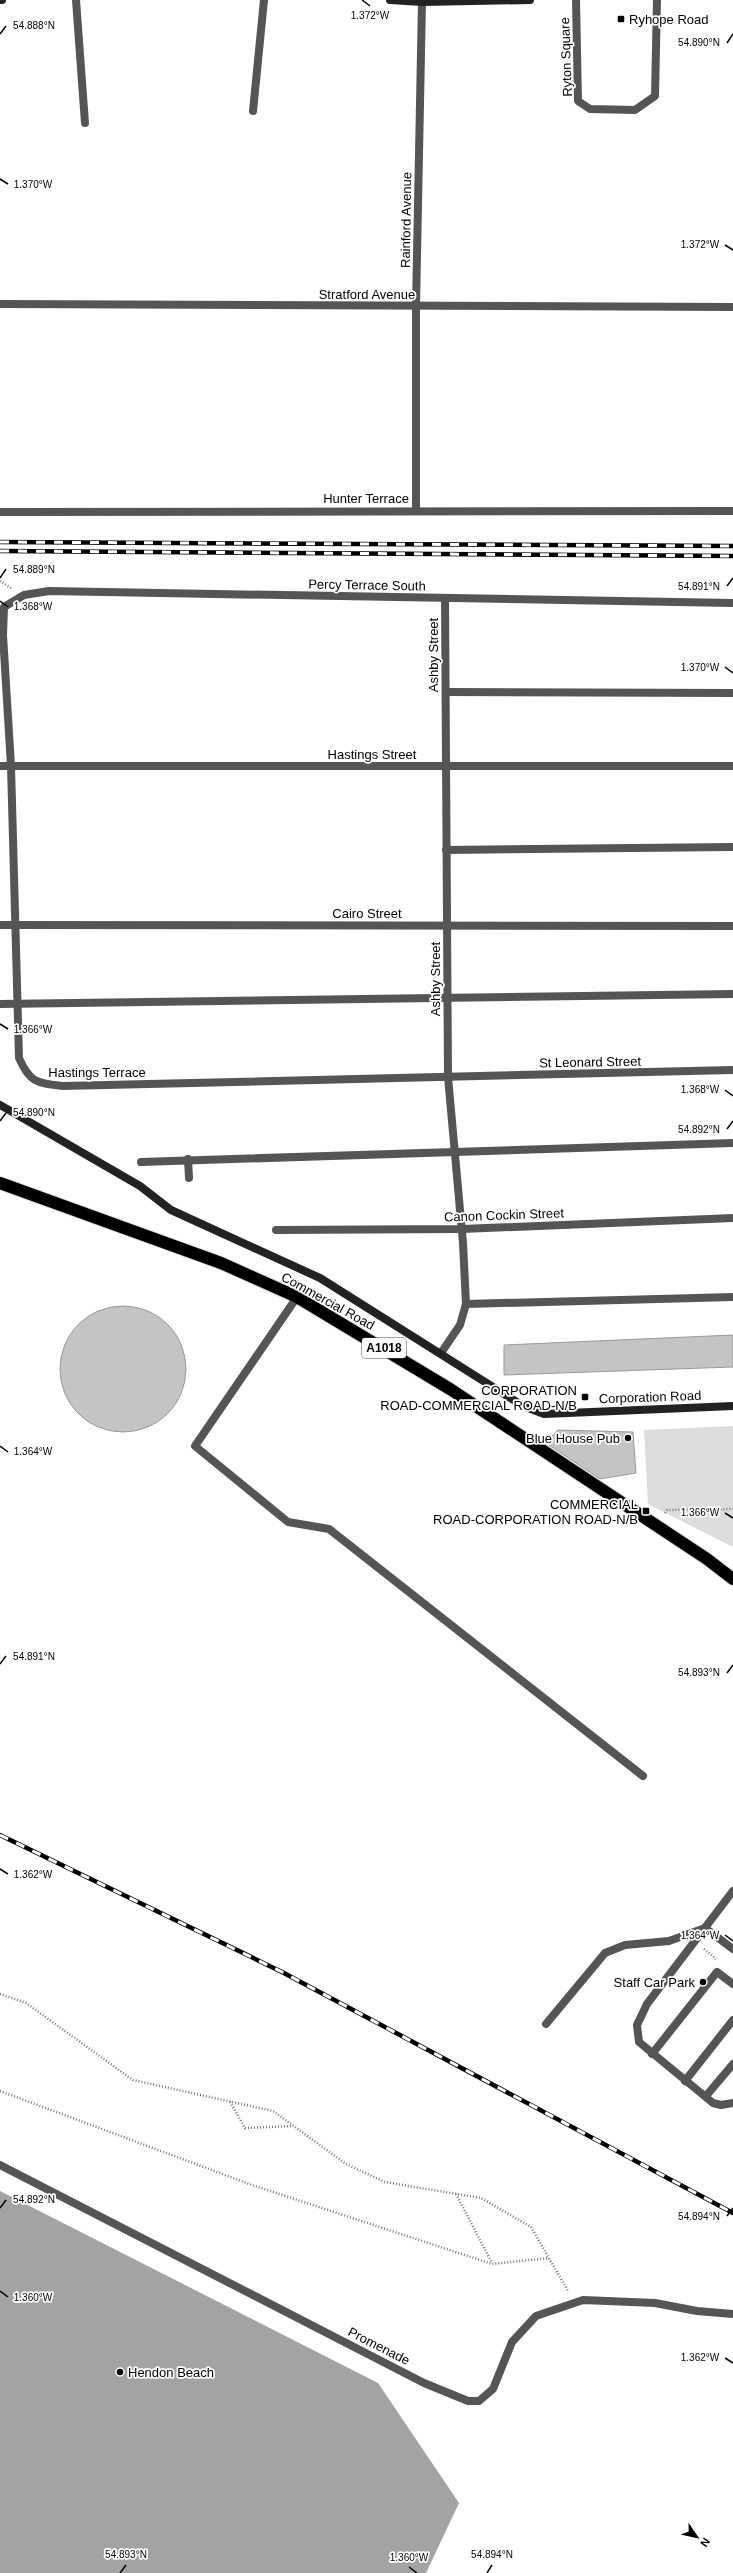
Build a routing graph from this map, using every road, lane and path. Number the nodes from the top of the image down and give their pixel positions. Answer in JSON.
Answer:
{"nodes":[{"id":1,"x":76,"y":0,"type":"edge"},
{"id":2,"x":264,"y":0,"type":"edge"},
{"id":3,"x":390,"y":0,"type":"edge"},
{"id":4,"x":510,"y":0,"type":"edge"},
{"id":5,"x":530,"y":0,"type":"edge"},
{"id":6,"x":576,"y":0,"type":"edge"},
{"id":7,"x":657,"y":0,"type":"edge"},
{"id":8,"x":422,"y":2,"type":"junction"},
{"id":9,"x":253,"y":111,"type":"dead end"},
{"id":10,"x":85,"y":123,"type":"dead end"},
{"id":11,"x":0,"y":304,"type":"edge"},
{"id":12,"x":416,"y":306,"type":"junction"},
{"id":13,"x":733,"y":307,"type":"edge"},
{"id":14,"x":416,"y":510,"type":"junction"},
{"id":15,"x":733,"y":511,"type":"edge"},
{"id":16,"x":0,"y":512,"type":"edge"},
{"id":17,"x":445,"y":598,"type":"junction"},
{"id":18,"x":733,"y":603,"type":"edge"},
{"id":19,"x":4,"y":607,"type":"joint"},
{"id":20,"x":446,"y":692,"type":"junction"},
{"id":21,"x":733,"y":693,"type":"edge"},
{"id":22,"x":0,"y":766,"type":"edge"},
{"id":23,"x":11,"y":766,"type":"junction"},
{"id":24,"x":446,"y":766,"type":"junction"},
{"id":25,"x":733,"y":766,"type":"edge"},
{"id":26,"x":733,"y":847,"type":"edge"},
{"id":27,"x":446,"y":850,"type":"junction"},
{"id":28,"x":16,"y":924,"type":"junction"},
{"id":29,"x":0,"y":925,"type":"edge"},
{"id":30,"x":447,"y":925,"type":"junction"},
{"id":31,"x":733,"y":926,"type":"edge"},
{"id":32,"x":733,"y":994,"type":"edge"},
{"id":33,"x":447,"y":997,"type":"junction"},
{"id":34,"x":0,"y":1004,"type":"edge"},
{"id":35,"x":18,"y":1004,"type":"junction"},
{"id":36,"x":733,"y":1070,"type":"edge"},
{"id":37,"x":448,"y":1077,"type":"junction"},
{"id":38,"x":0,"y":1105,"type":"edge"},
{"id":39,"x":733,"y":1143,"type":"edge"},
{"id":40,"x":455,"y":1151,"type":"junction"},
{"id":41,"x":188,"y":1160,"type":"junction"},
{"id":42,"x":141,"y":1162,"type":"dead end"},
{"id":43,"x":189,"y":1178,"type":"dead end"},
{"id":44,"x":0,"y":1183,"type":"edge"},
{"id":45,"x":733,"y":1218,"type":"edge"},
{"id":46,"x":462,"y":1229,"type":"junction"},
{"id":47,"x":276,"y":1230,"type":"dead end"},
{"id":48,"x":297,"y":1297,"type":"junction"},
{"id":49,"x":733,"y":1297,"type":"edge"},
{"id":50,"x":466,"y":1304,"type":"junction"},
{"id":51,"x":441,"y":1353,"type":"junction"},
{"id":52,"x":733,"y":1406,"type":"edge"},
{"id":53,"x":569,"y":1413,"type":"joint"},
{"id":54,"x":733,"y":1509,"type":"edge"},
{"id":55,"x":658,"y":1526,"type":"junction"},
{"id":56,"x":733,"y":1579,"type":"edge"},
{"id":57,"x":643,"y":1776,"type":"dead end"},
{"id":58,"x":733,"y":1891,"type":"edge"},
{"id":59,"x":705,"y":1928,"type":"junction"},
{"id":60,"x":695,"y":1942,"type":"junction"},
{"id":61,"x":733,"y":1949,"type":"edge"},
{"id":62,"x":721,"y":1962,"type":"dead end"},
{"id":63,"x":733,"y":1984,"type":"edge"},
{"id":64,"x":0,"y":1994,"type":"edge"},
{"id":65,"x":733,"y":2020,"type":"edge"},
{"id":66,"x":546,"y":2024,"type":"dead end"},
{"id":67,"x":652,"y":2054,"type":"junction"},
{"id":68,"x":733,"y":2064,"type":"edge"},
{"id":69,"x":685,"y":2081,"type":"junction"},
{"id":70,"x":0,"y":2091,"type":"edge"},
{"id":71,"x":706,"y":2096,"type":"junction"},
{"id":72,"x":230,"y":2101,"type":"junction"},
{"id":73,"x":733,"y":2103,"type":"edge"},
{"id":74,"x":294,"y":2126,"type":"junction"},
{"id":75,"x":0,"y":2165,"type":"edge"},
{"id":76,"x":456,"y":2194,"type":"junction"},
{"id":77,"x":548,"y":2258,"type":"junction"},
{"id":78,"x":492,"y":2264,"type":"junction"},
{"id":79,"x":573,"y":2304,"type":"junction"},
{"id":80,"x":733,"y":2314,"type":"edge"}],
"edges":[{"from":1,"to":10,"type":"street"},
{"from":2,"to":9,"type":"street"},
{"from":3,"to":8,"type":"street"},
{"from":4,"to":5,"type":"street"},
{"from":4,"to":8,"type":"street"},
{"from":6,"to":7,"type":"street","name":"Ryton Square"},
{"from":8,"to":12,"type":"street","name":"Rainford Avenue"},
{"from":11,"to":12,"type":"street","name":"Stratford Avenue"},
{"from":12,"to":13,"type":"street","name":"Stratford Avenue"},
{"from":12,"to":14,"type":"street","name":"Rainford Avenue"},
{"from":14,"to":15,"type":"street","name":"Hunter Terrace"},
{"from":14,"to":16,"type":"street","name":"Hunter Terrace"},
{"from":17,"to":18,"type":"street","name":"Percy Terrace South"},
{"from":17,"to":19,"type":"street","name":"Percy Terrace South"},
{"from":17,"to":20,"type":"street","name":"Ashby Street"},
{"from":19,"to":23,"type":"street","name":"Hastings Terrace"},
{"from":20,"to":21,"type":"street"},
{"from":20,"to":24,"type":"street","name":"Ashby Street"},
{"from":22,"to":23,"type":"street","name":"Hastings Street"},
{"from":23,"to":24,"type":"street","name":"Hastings Street"},
{"from":23,"to":28,"type":"street","name":"Hastings Terrace"},
{"from":24,"to":25,"type":"street","name":"Hastings Street"},
{"from":24,"to":27,"type":"street","name":"Ashby Street"},
{"from":26,"to":27,"type":"street"},
{"from":27,"to":30,"type":"street","name":"Ashby Street"},
{"from":28,"to":29,"type":"street","name":"Cairo Street"},
{"from":28,"to":30,"type":"street","name":"Cairo Street"},
{"from":28,"to":35,"type":"street","name":"Hastings Terrace"},
{"from":30,"to":31,"type":"street","name":"Cairo Street"},
{"from":30,"to":33,"type":"street","name":"Ashby Street"},
{"from":32,"to":33,"type":"street"},
{"from":33,"to":35,"type":"street"},
{"from":33,"to":37,"type":"street","name":"Ashby Street"},
{"from":34,"to":35,"type":"street"},
{"from":35,"to":37,"type":"street","name":"Hastings Terrace"},
{"from":36,"to":37,"type":"street","name":"St Leonard Street"},
{"from":37,"to":40,"type":"street","name":"Ashby Street"},
{"from":38,"to":51,"type":"street","name":"Commercial Road"},
{"from":39,"to":40,"type":"street"},
{"from":40,"to":41,"type":"street"},
{"from":40,"to":46,"type":"street","name":"Ashby Street"},
{"from":41,"to":42,"type":"street"},
{"from":41,"to":43,"type":"street"},
{"from":44,"to":48,"type":"highway","name":"Commercial Road","number":"A1018"},
{"from":45,"to":46,"type":"street","name":"Canon Cockin Street"},
{"from":46,"to":47,"type":"street","name":"Canon Cockin Street"},
{"from":46,"to":50,"type":"street","name":"Ashby Street"},
{"from":48,"to":55,"type":"highway","name":"Commercial Road","number":"A1018"},
{"from":48,"to":57,"type":"street"},
{"from":49,"to":50,"type":"street"},
{"from":50,"to":51,"type":"street","name":"Ashby Street"},
{"from":51,"to":53,"type":"street","name":"Commercial Road"},
{"from":52,"to":53,"type":"street","name":"Corporation Road"},
{"from":54,"to":55,"type":"path"},
{"from":55,"to":56,"type":"highway","name":"Commercial Road","number":"A1018"},
{"from":58,"to":59,"type":"street"},
{"from":59,"to":60,"type":"street"},
{"from":59,"to":61,"type":"street"},
{"from":59,"to":66,"type":"street"},
{"from":60,"to":62,"type":"path"},
{"from":60,"to":67,"type":"street"},
{"from":63,"to":67,"type":"street"},
{"from":64,"to":72,"type":"path"},
{"from":65,"to":69,"type":"street"},
{"from":67,"to":69,"type":"street"},
{"from":68,"to":71,"type":"street"},
{"from":69,"to":71,"type":"street"},
{"from":70,"to":78,"type":"path"},
{"from":71,"to":73,"type":"street"},
{"from":72,"to":74,"type":"path"},
{"from":72,"to":74,"type":"path"},
{"from":74,"to":76,"type":"path"},
{"from":75,"to":79,"type":"street","name":"Promenade"},
{"from":76,"to":77,"type":"path"},
{"from":76,"to":78,"type":"path"},
{"from":77,"to":78,"type":"path"},
{"from":77,"to":79,"type":"path"},
{"from":79,"to":80,"type":"street","name":"Promenade"}]}
